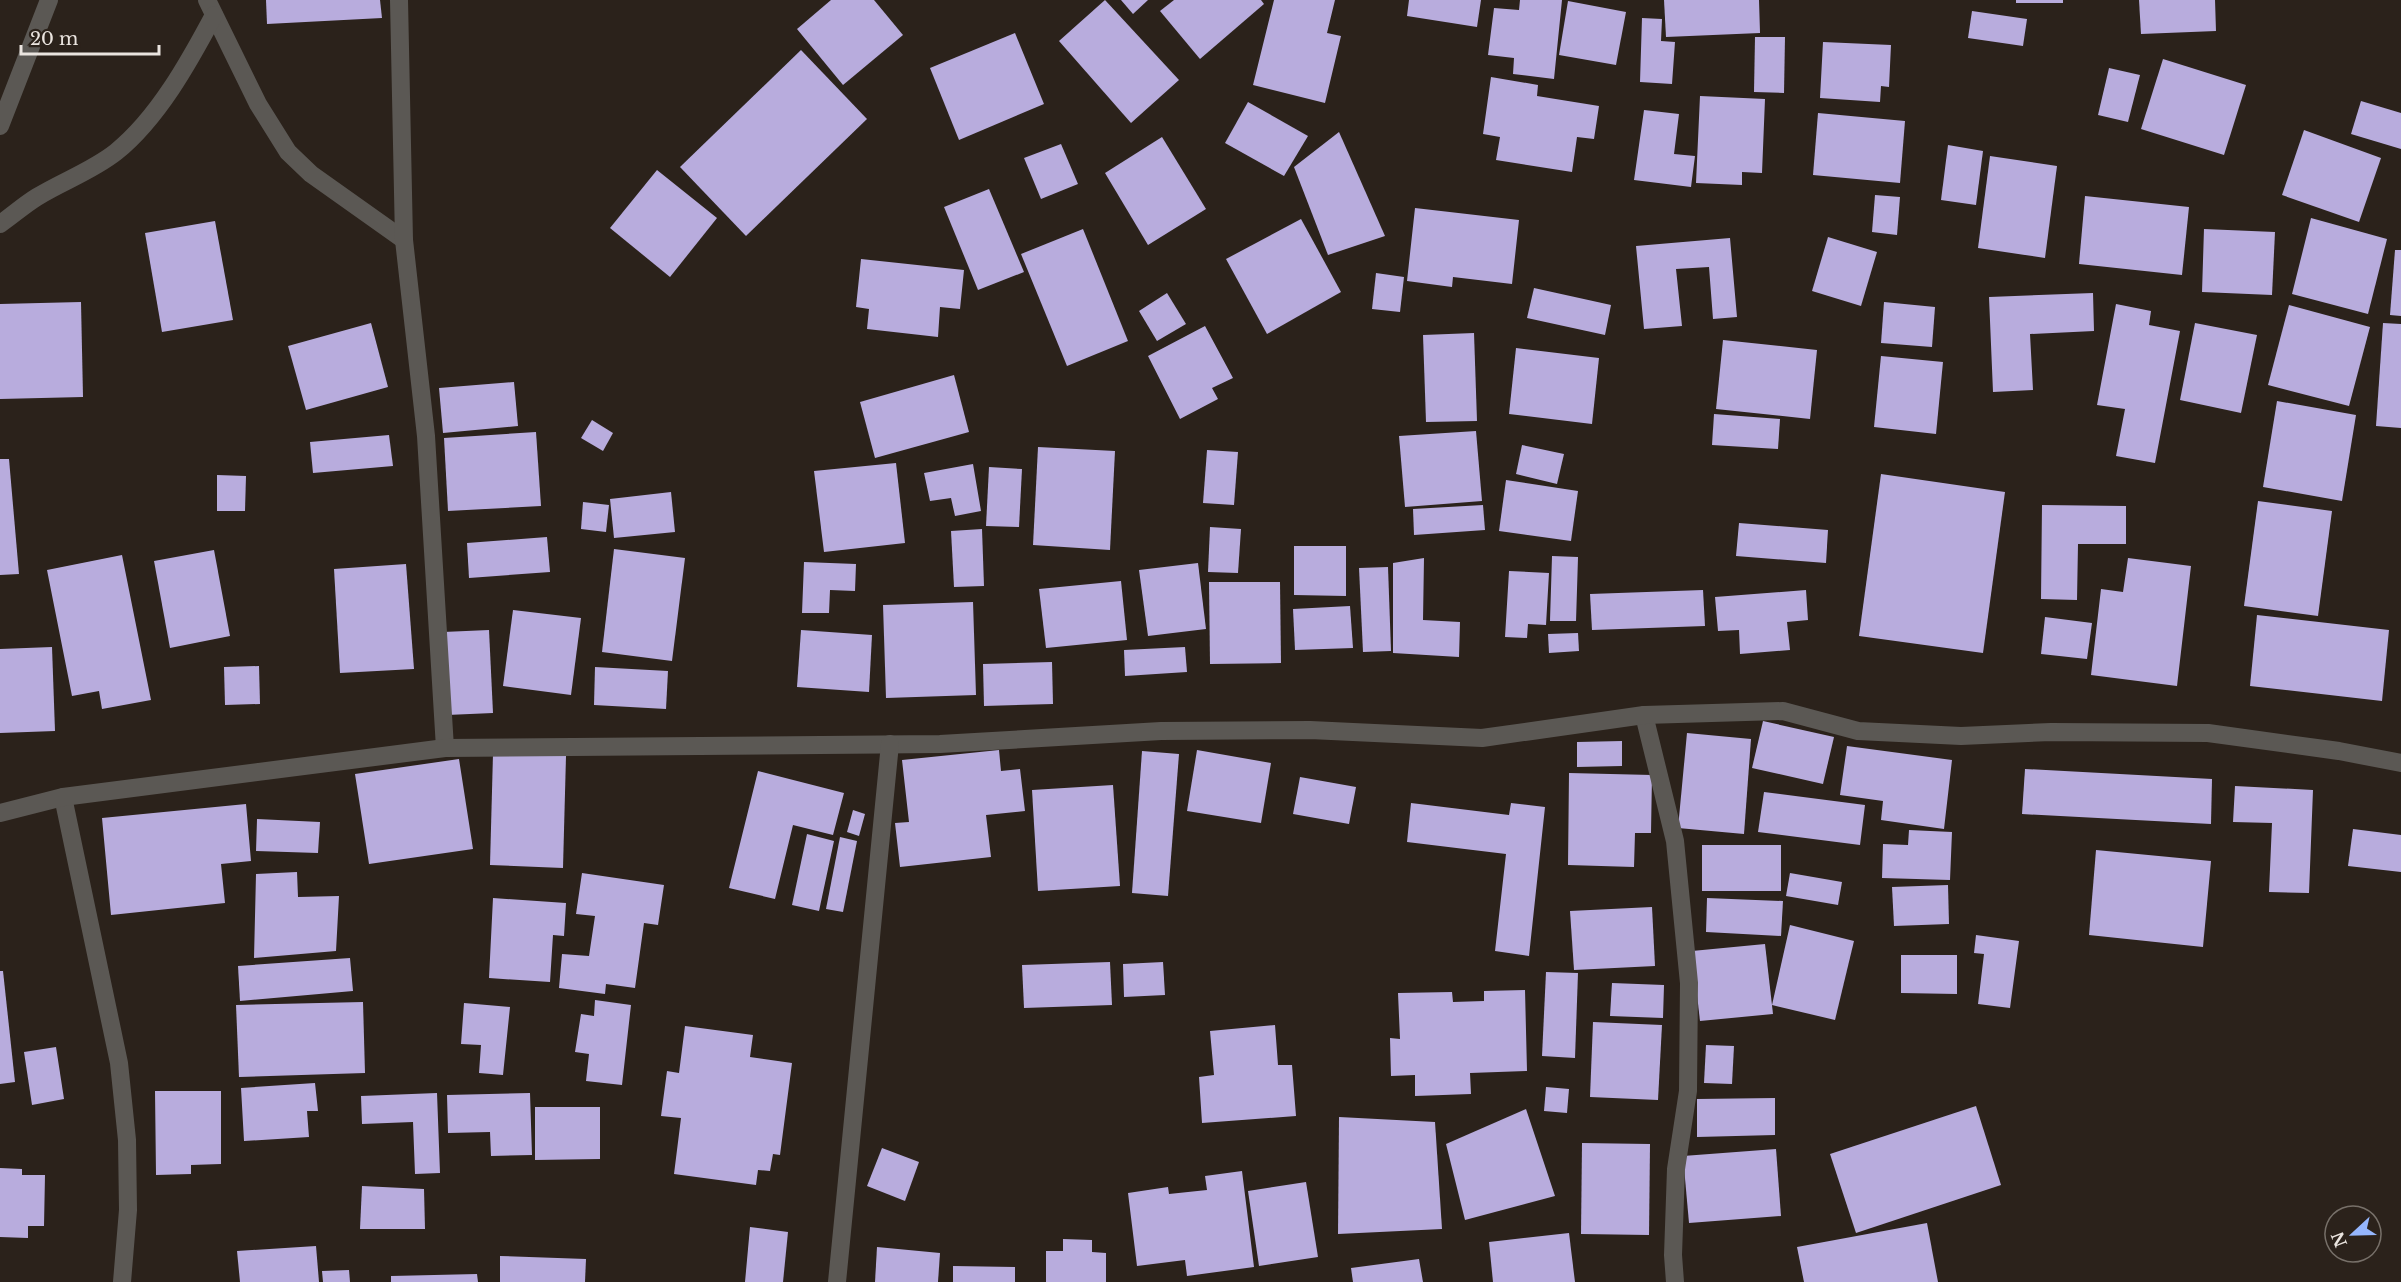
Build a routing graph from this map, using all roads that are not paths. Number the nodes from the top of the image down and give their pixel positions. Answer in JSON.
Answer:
{"nodes":[{"id":1,"x":49,"y":0,"type":"edge"},
{"id":2,"x":399,"y":0,"type":"edge"},
{"id":3,"x":211,"y":8,"type":"edge"},
{"id":4,"x":0,"y":126,"type":"edge"},
{"id":5,"x":0,"y":224,"type":"edge"},
{"id":6,"x":404,"y":240,"type":"junction"},
{"id":7,"x":1644,"y":715,"type":"junction"},
{"id":8,"x":890,"y":744,"type":"junction"},
{"id":9,"x":445,"y":748,"type":"junction"},
{"id":10,"x":2401,"y":763,"type":"edge"},
{"id":11,"x":63,"y":797,"type":"junction"},
{"id":12,"x":0,"y":813,"type":"edge"},
{"id":13,"x":122,"y":1282,"type":"edge"},
{"id":14,"x":837,"y":1282,"type":"edge"},
{"id":15,"x":1675,"y":1282,"type":"edge"}],
"edges":[{"from":1,"to":4,"type":"street"},
{"from":2,"to":6,"type":"street"},
{"from":3,"to":5,"type":"street"},
{"from":3,"to":6,"type":"street"},
{"from":6,"to":9,"type":"street"},
{"from":7,"to":8,"type":"street"},
{"from":7,"to":10,"type":"street"},
{"from":7,"to":15,"type":"street"},
{"from":8,"to":9,"type":"street"},
{"from":8,"to":14,"type":"street"},
{"from":9,"to":11,"type":"street"},
{"from":11,"to":12,"type":"street"},
{"from":11,"to":13,"type":"street"}]}
